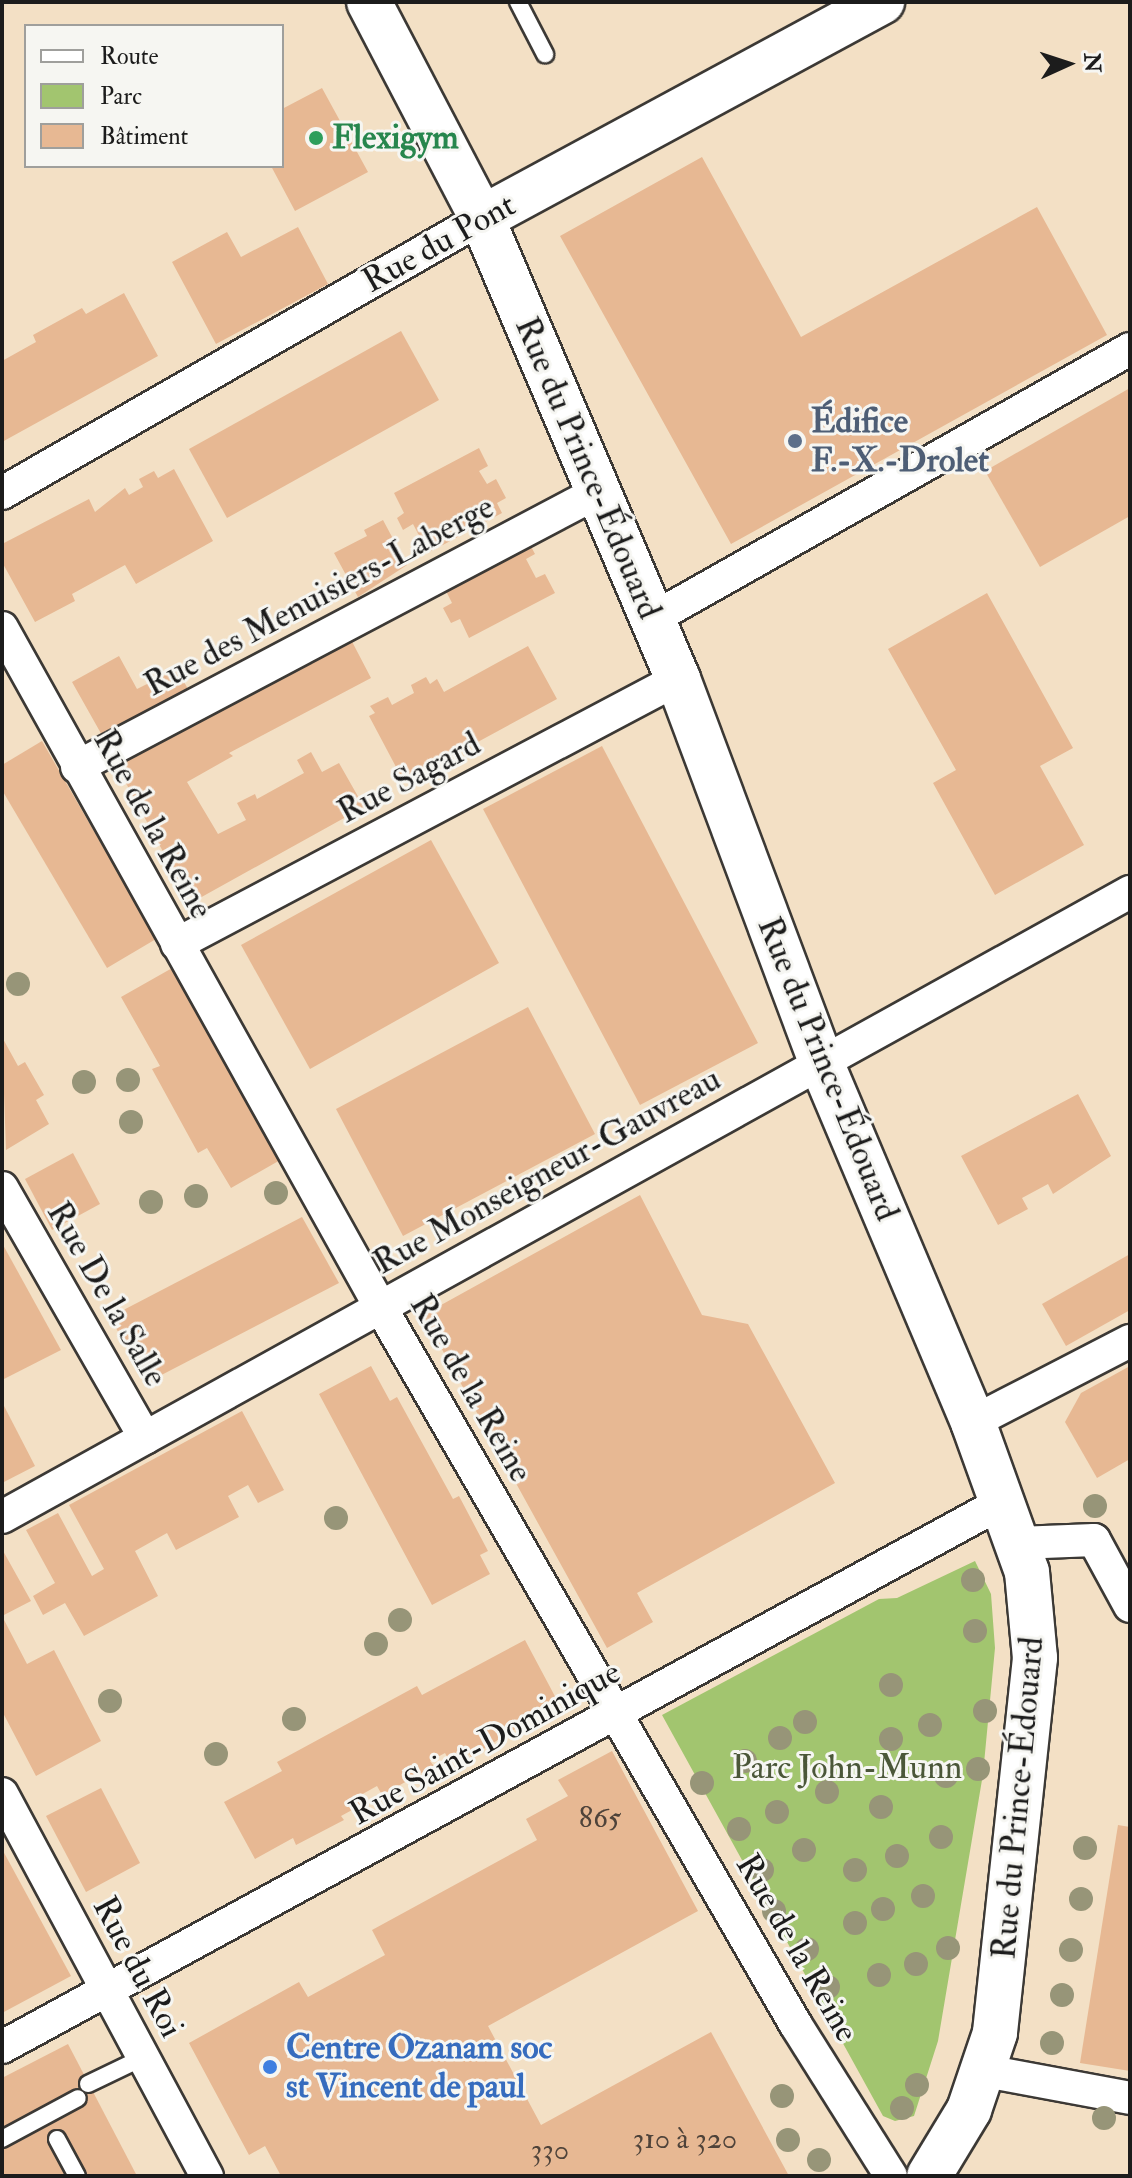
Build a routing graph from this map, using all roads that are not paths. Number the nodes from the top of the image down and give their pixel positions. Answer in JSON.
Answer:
{"nodes":[{"id":1,"x":369,"y":2,"type":"edge"},
{"id":2,"x":518,"y":2,"type":"edge"},
{"id":3,"x":882,"y":2,"type":"edge"},
{"id":4,"x":545,"y":54,"type":"dead end"},
{"id":5,"x":482,"y":218,"type":"junction"},
{"id":6,"x":1130,"y":349,"type":"edge"},
{"id":7,"x":598,"y":492,"type":"junction"},
{"id":8,"x":2,"y":493,"type":"edge"},
{"id":9,"x":652,"y":619,"type":"junction"},
{"id":10,"x":2,"y":628,"type":"edge"},
{"id":11,"x":678,"y":679,"type":"junction"},
{"id":12,"x":77,"y":767,"type":"junction"},
{"id":13,"x":1130,"y":892,"type":"edge"},
{"id":14,"x":177,"y":944,"type":"junction"},
{"id":15,"x":821,"y":1062,"type":"junction"},
{"id":16,"x":2,"y":1188,"type":"edge"},
{"id":17,"x":381,"y":1308,"type":"junction"},
{"id":18,"x":1130,"y":1341,"type":"edge"},
{"id":19,"x":973,"y":1422,"type":"junction"},
{"id":20,"x":145,"y":1438,"type":"junction"},
{"id":21,"x":1003,"y":1502,"type":"junction"},
{"id":22,"x":2,"y":1517,"type":"edge"},
{"id":23,"x":1018,"y":1543,"type":"junction"},
{"id":24,"x":1130,"y":1606,"type":"edge"},
{"id":25,"x":615,"y":1715,"type":"junction"},
{"id":26,"x":2,"y":1794,"type":"edge"},
{"id":27,"x":109,"y":1992,"type":"junction"},
{"id":28,"x":2,"y":2047,"type":"edge"},
{"id":29,"x":142,"y":2058,"type":"junction"},
{"id":30,"x":985,"y":2071,"type":"junction"},
{"id":31,"x":88,"y":2084,"type":"dead end"},
{"id":32,"x":78,"y":2098,"type":"dead end"},
{"id":33,"x":1130,"y":2098,"type":"edge"},
{"id":34,"x":2,"y":2139,"type":"edge"},
{"id":35,"x":57,"y":2139,"type":"dead end"},
{"id":36,"x":77,"y":2176,"type":"edge"},
{"id":37,"x":207,"y":2176,"type":"edge"},
{"id":38,"x":891,"y":2176,"type":"edge"},
{"id":39,"x":929,"y":2176,"type":"edge"}],
"edges":[{"from":1,"to":5,"type":"street","name":"Rue du Prince-Édouard"},
{"from":2,"to":4,"type":"lane"},
{"from":3,"to":5,"type":"street","name":"Rue du Pont"},
{"from":5,"to":7,"type":"street","name":"Rue du Prince-Édouard"},
{"from":5,"to":8,"type":"street","name":"Rue du Pont"},
{"from":6,"to":9,"type":"street"},
{"from":7,"to":9,"type":"street","name":"Rue du Prince-Édouard"},
{"from":7,"to":12,"type":"street","name":"Rue des Menuisiers-Laberge"},
{"from":9,"to":11,"type":"street","name":"Rue du Prince-Édouard"},
{"from":10,"to":12,"type":"street","name":"Rue de la Reine"},
{"from":11,"to":14,"type":"street","name":"Rue Sagard"},
{"from":11,"to":15,"type":"street","name":"Rue du Prince-Édouard"},
{"from":12,"to":14,"type":"street","name":"Rue de la Reine"},
{"from":13,"to":15,"type":"street","name":"Rue Monseigneur-Gauvreau"},
{"from":14,"to":17,"type":"street","name":"Rue de la Reine"},
{"from":15,"to":17,"type":"street","name":"Rue Monseigneur-Gauvreau"},
{"from":15,"to":19,"type":"street","name":"Rue du Prince-Édouard"},
{"from":16,"to":20,"type":"street","name":"Rue De la Salle"},
{"from":17,"to":20,"type":"street","name":"Rue Monseigneur-Gauvreau"},
{"from":17,"to":25,"type":"street","name":"Rue de la Reine"},
{"from":18,"to":19,"type":"street"},
{"from":19,"to":21,"type":"street","name":"Rue du Prince-Édouard"},
{"from":20,"to":22,"type":"street","name":"Rue Monseigneur-Gauvreau"},
{"from":21,"to":23,"type":"street","name":"Rue du Prince-Édouard"},
{"from":21,"to":25,"type":"street","name":"Rue Saint-Dominique"},
{"from":23,"to":24,"type":"street"},
{"from":23,"to":30,"type":"street","name":"Rue du Prince-Édouard"},
{"from":25,"to":27,"type":"street","name":"Rue Saint-Dominique"},
{"from":25,"to":38,"type":"street","name":"Rue de la Reine"},
{"from":26,"to":27,"type":"street","name":"Rue du Roi"},
{"from":27,"to":28,"type":"street","name":"Rue Saint-Dominique"},
{"from":27,"to":29,"type":"street","name":"Rue du Roi"},
{"from":29,"to":31,"type":"lane"},
{"from":29,"to":37,"type":"street","name":"Rue du Roi"},
{"from":30,"to":33,"type":"street"},
{"from":30,"to":39,"type":"street","name":"Rue du Prince-Édouard"},
{"from":32,"to":34,"type":"lane"},
{"from":35,"to":36,"type":"lane"}]}
